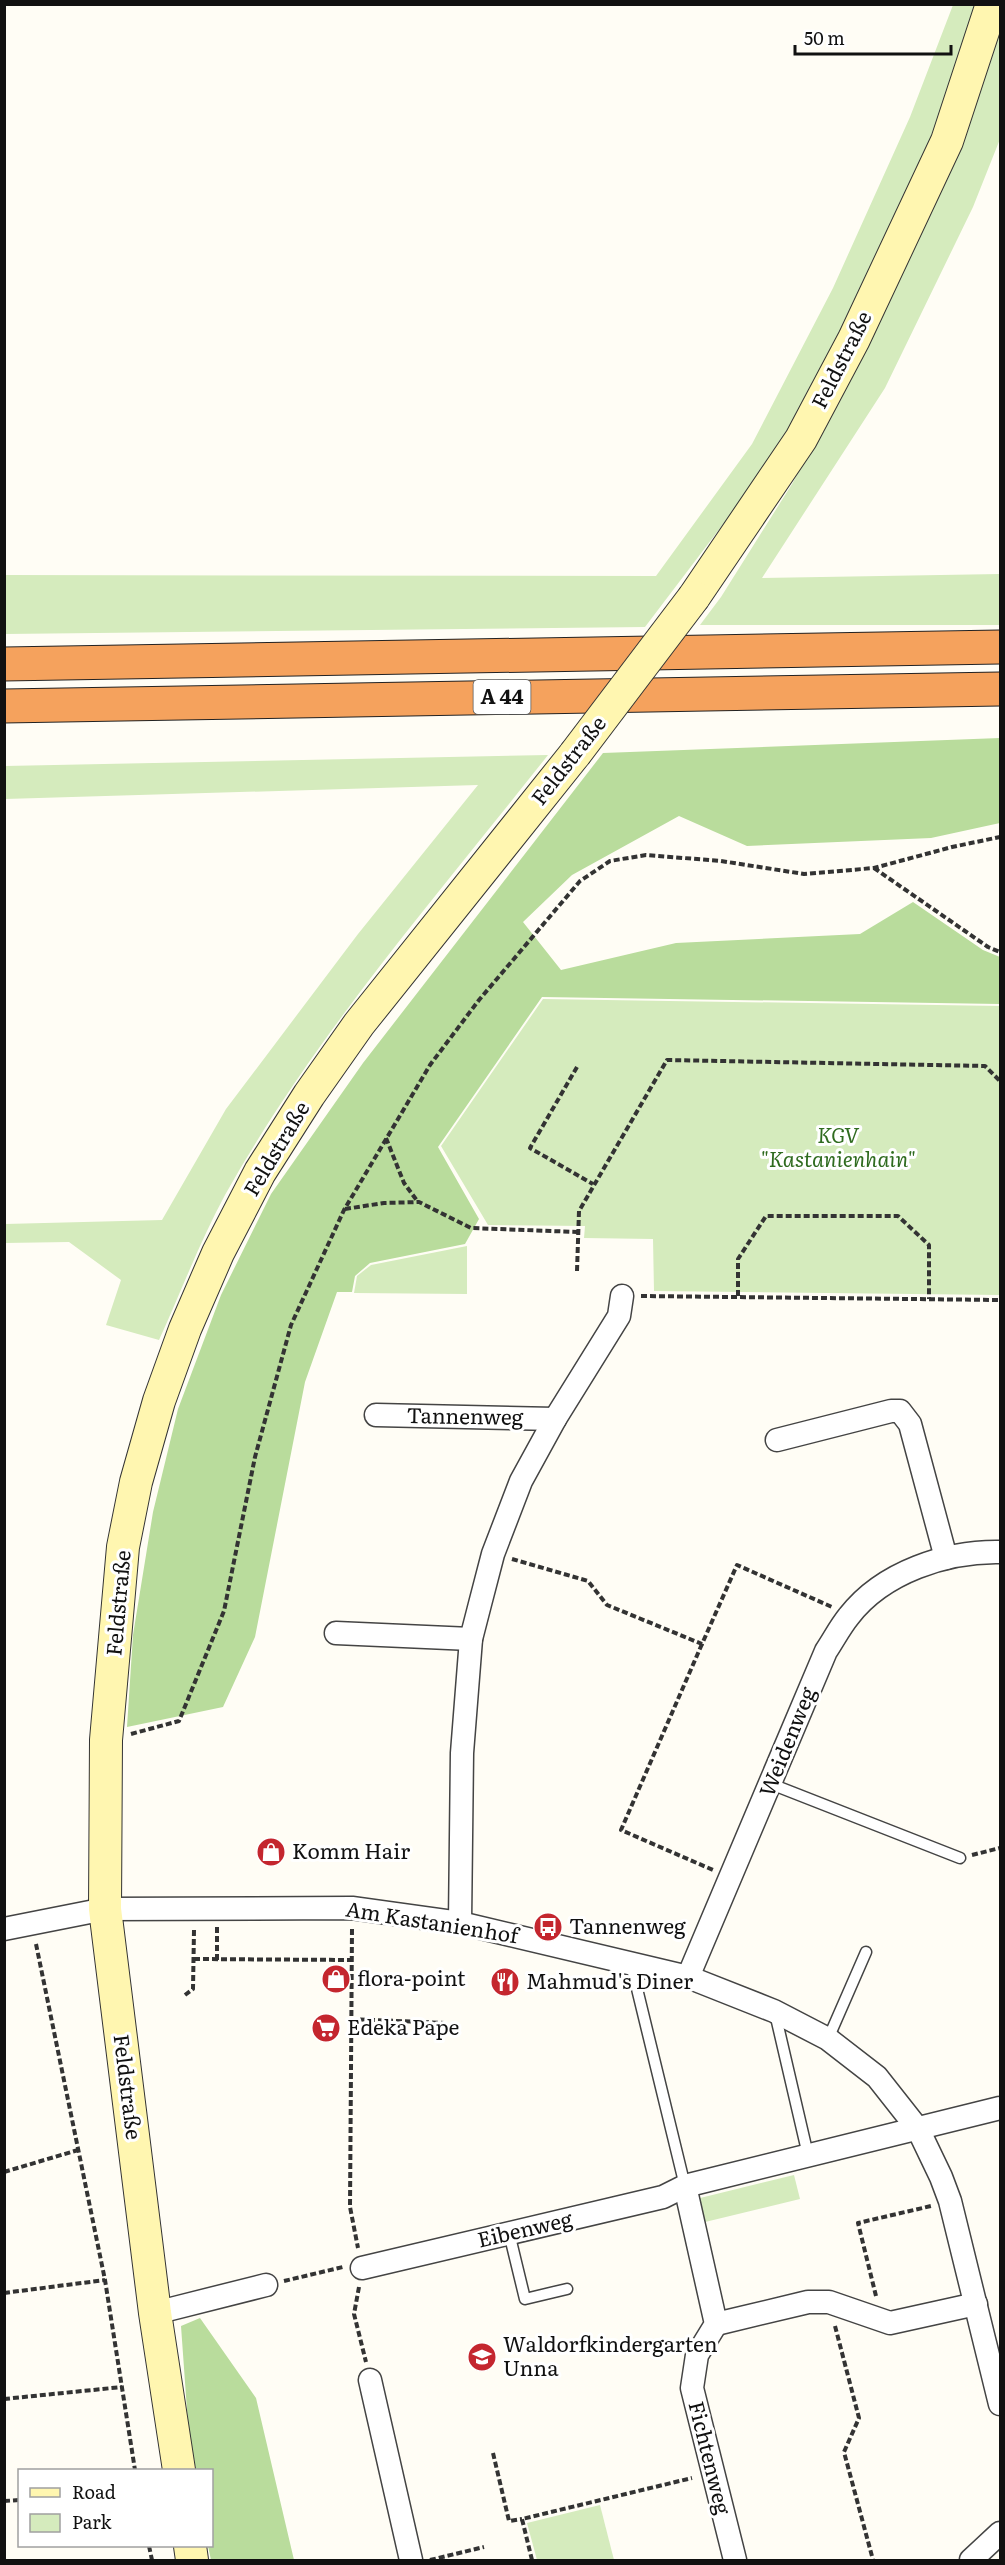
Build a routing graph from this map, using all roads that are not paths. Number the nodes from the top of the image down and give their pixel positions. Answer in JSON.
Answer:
{"nodes":[{"id":1,"x":992,"y":4,"type":"edge"},
{"id":2,"x":1000,"y":647,"type":"edge"},
{"id":3,"x":4,"y":664,"type":"edge"},
{"id":4,"x":1000,"y":689,"type":"edge"},
{"id":5,"x":4,"y":706,"type":"edge"},
{"id":6,"x":622,"y":1296,"type":"road end"},
{"id":7,"x":375,"y":1415,"type":"dead end"},
{"id":8,"x":555,"y":1419,"type":"junction"},
{"id":9,"x":777,"y":1440,"type":"dead end"},
{"id":10,"x":1000,"y":1552,"type":"edge"},
{"id":11,"x":946,"y":1557,"type":"junction"},
{"id":12,"x":336,"y":1633,"type":"dead end"},
{"id":13,"x":471,"y":1639,"type":"junction"},
{"id":14,"x":771,"y":1784,"type":"junction"},
{"id":15,"x":960,"y":1858,"type":"road end"},
{"id":16,"x":105,"y":1909,"type":"junction"},
{"id":17,"x":460,"y":1923,"type":"junction"},
{"id":18,"x":4,"y":1929,"type":"edge"},
{"id":19,"x":866,"y":1952,"type":"dead end"},
{"id":20,"x":631,"y":1963,"type":"junction"},
{"id":21,"x":688,"y":1977,"type":"junction"},
{"id":22,"x":774,"y":2011,"type":"junction"},
{"id":23,"x":828,"y":2039,"type":"junction"},
{"id":24,"x":1000,"y":2108,"type":"edge"},
{"id":25,"x":918,"y":2129,"type":"junction"},
{"id":26,"x":808,"y":2156,"type":"junction"},
{"id":27,"x":685,"y":2186,"type":"junction"},
{"id":28,"x":509,"y":2233,"type":"junction"},
{"id":29,"x":362,"y":2268,"type":"road end"},
{"id":30,"x":266,"y":2285,"type":"road end"},
{"id":31,"x":567,"y":2289,"type":"dead end"},
{"id":32,"x":976,"y":2304,"type":"junction"},
{"id":33,"x":155,"y":2313,"type":"junction"},
{"id":34,"x":716,"y":2324,"type":"junction"},
{"id":35,"x":370,"y":2380,"type":"road end"},
{"id":36,"x":1000,"y":2404,"type":"edge"},
{"id":37,"x":179,"y":2469,"type":"edge"},
{"id":38,"x":1000,"y":2533,"type":"edge"},
{"id":39,"x":411,"y":2560,"type":"edge"},
{"id":40,"x":735,"y":2560,"type":"edge"},
{"id":41,"x":971,"y":2560,"type":"edge"}],
"edges":[{"from":1,"to":16,"type":"main road","name":"Feldstraße","bridge":true},
{"from":2,"to":3,"type":"highway","number":"A 44"},
{"from":4,"to":5,"type":"highway","number":"A 44"},
{"from":6,"to":8,"type":"street","name":"Tannenweg"},
{"from":7,"to":8,"type":"street","name":"Tannenweg"},
{"from":8,"to":13,"type":"street","name":"Tannenweg"},
{"from":9,"to":11,"type":"street"},
{"from":10,"to":11,"type":"street","name":"Weidenweg"},
{"from":11,"to":14,"type":"street","name":"Weidenweg"},
{"from":12,"to":13,"type":"street"},
{"from":13,"to":17,"type":"street","name":"Tannenweg"},
{"from":14,"to":15,"type":"lane"},
{"from":14,"to":21,"type":"street","name":"Weidenweg"},
{"from":16,"to":17,"type":"street","name":"Am Kastanienhof"},
{"from":16,"to":18,"type":"street","name":"Am Kastanienhof"},
{"from":16,"to":33,"type":"main road","name":"Feldstraße"},
{"from":17,"to":20,"type":"street","name":"Am Kastanienhof"},
{"from":19,"to":23,"type":"lane"},
{"from":20,"to":21,"type":"street","name":"Am Kastanienhof"},
{"from":20,"to":27,"type":"lane"},
{"from":21,"to":22,"type":"street","name":"Am Kastanienhof"},
{"from":22,"to":23,"type":"street","name":"Am Kastanienhof"},
{"from":22,"to":26,"type":"lane"},
{"from":23,"to":25,"type":"street","name":"Am Kastanienhof"},
{"from":24,"to":25,"type":"street","name":"Eibenweg"},
{"from":25,"to":26,"type":"street","name":"Eibenweg"},
{"from":25,"to":32,"type":"street","name":"Am Kastanienhof"},
{"from":26,"to":27,"type":"street","name":"Eibenweg"},
{"from":27,"to":28,"type":"street","name":"Eibenweg"},
{"from":27,"to":34,"type":"street"},
{"from":28,"to":29,"type":"street","name":"Eibenweg"},
{"from":28,"to":31,"type":"lane"},
{"from":30,"to":33,"type":"street"},
{"from":32,"to":34,"type":"street"},
{"from":32,"to":36,"type":"street","name":"Am Kastanienhof"},
{"from":33,"to":37,"type":"main road","name":"Feldstraße"},
{"from":34,"to":40,"type":"street","name":"Fichtenweg"},
{"from":35,"to":39,"type":"street"},
{"from":38,"to":41,"type":"street"}]}
